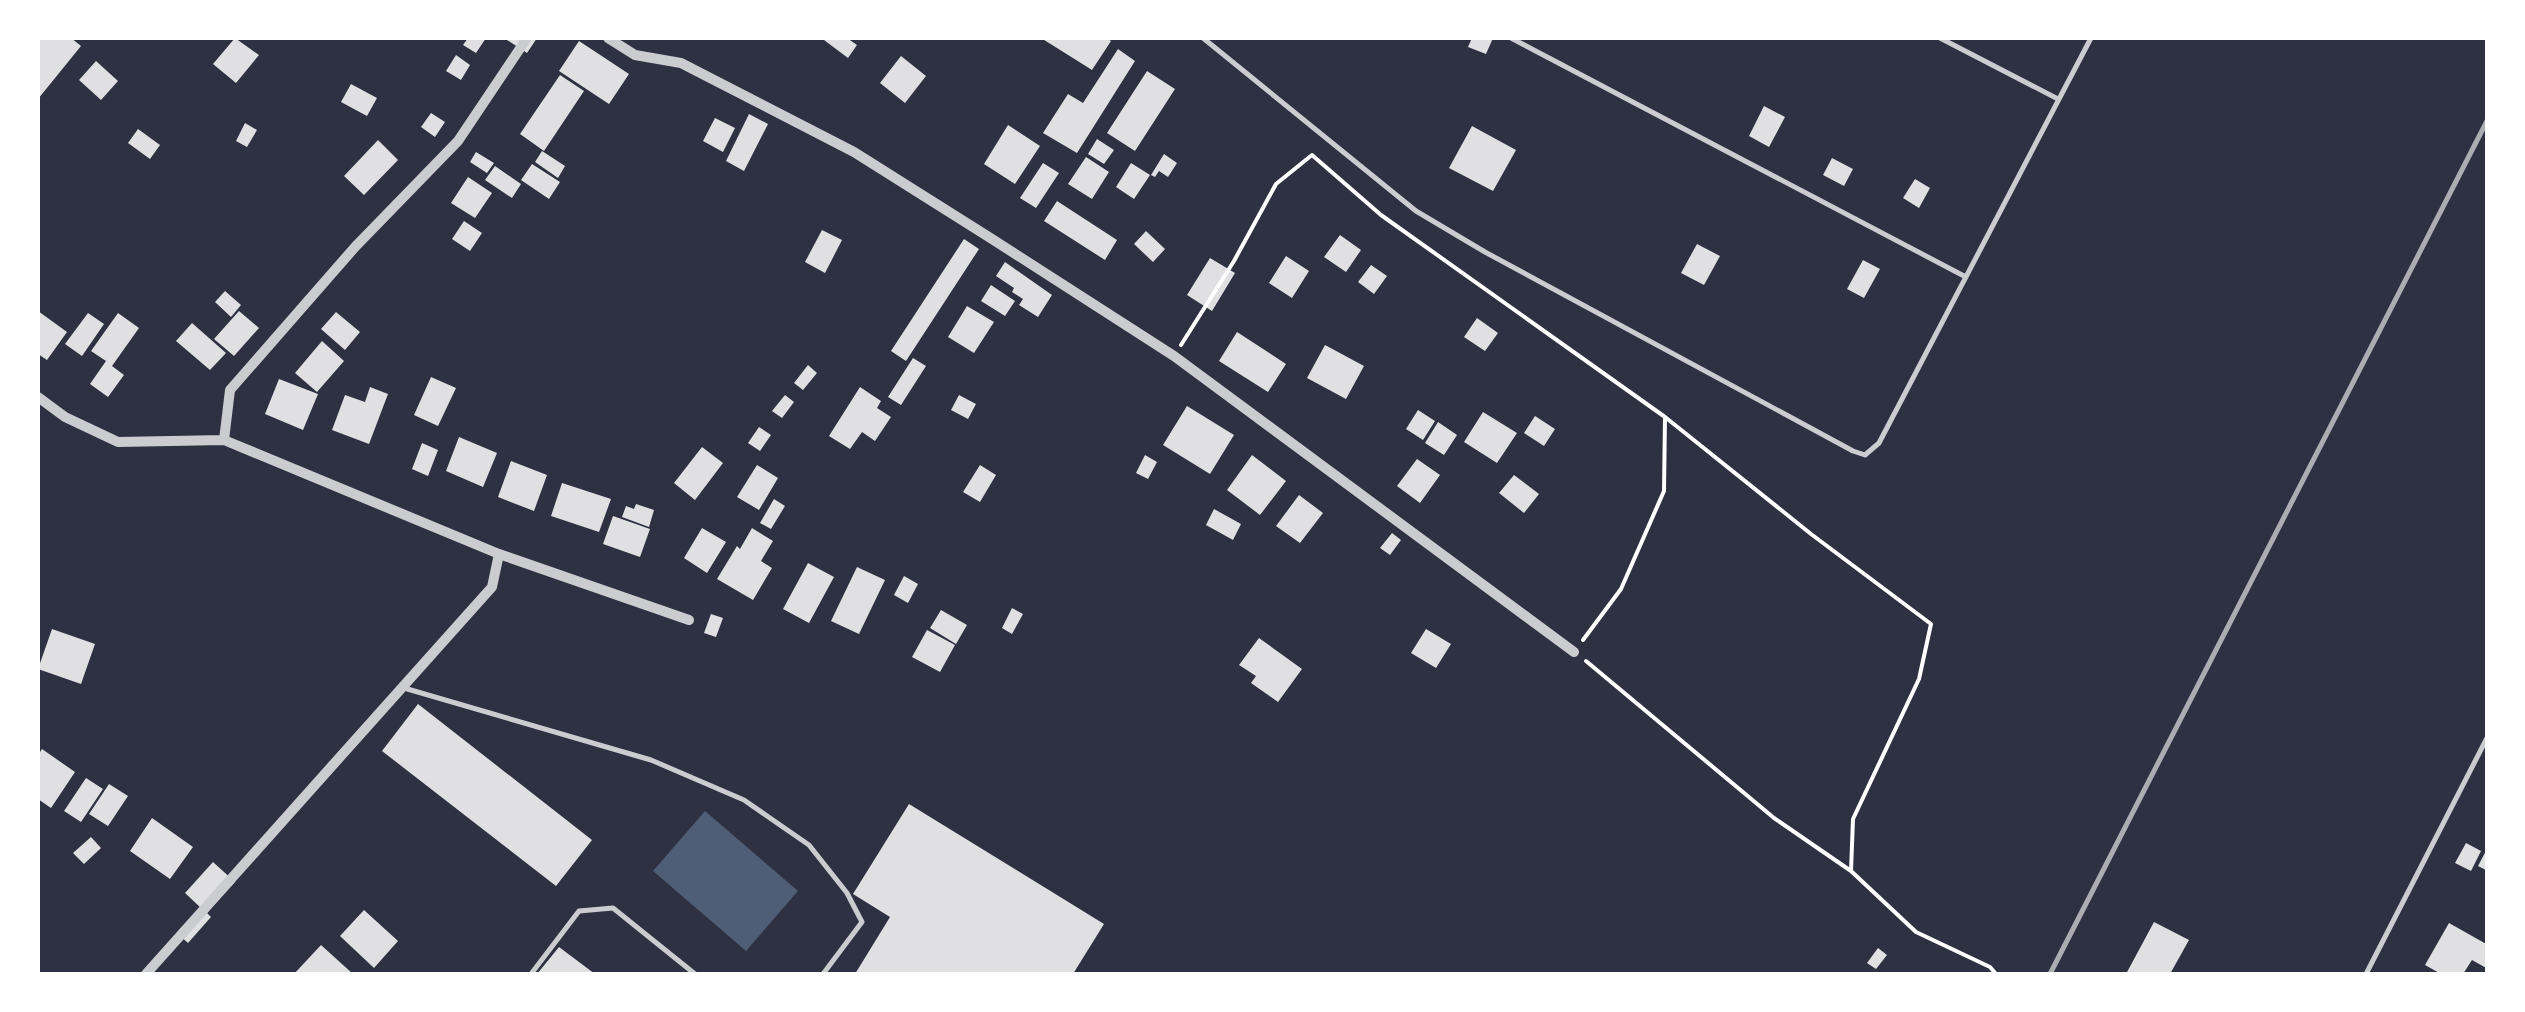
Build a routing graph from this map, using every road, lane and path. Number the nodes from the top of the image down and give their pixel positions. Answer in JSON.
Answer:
{"nodes":[{"id":1,"x":527,"y":38,"type":"edge"},
{"id":2,"x":608,"y":38,"type":"edge"},
{"id":3,"x":1203,"y":38,"type":"edge"},
{"id":4,"x":1511,"y":38,"type":"edge"},
{"id":5,"x":1940,"y":38,"type":"edge"},
{"id":6,"x":2091,"y":38,"type":"edge"},
{"id":7,"x":2058,"y":99,"type":"junction"},
{"id":8,"x":1965,"y":276,"type":"junction"},
{"id":9,"x":1174,"y":356,"type":"junction"},
{"id":10,"x":38,"y":397,"type":"edge"},
{"id":11,"x":1665,"y":417,"type":"junction"},
{"id":12,"x":224,"y":440,"type":"junction"},
{"id":13,"x":499,"y":554,"type":"junction"},
{"id":14,"x":689,"y":620,"type":"dead end"},
{"id":15,"x":1574,"y":652,"type":"junction"},
{"id":16,"x":402,"y":688,"type":"junction"},
{"id":17,"x":2488,"y":736,"type":"edge"},
{"id":18,"x":1851,"y":872,"type":"junction"},
{"id":19,"x":146,"y":974,"type":"edge"},
{"id":20,"x":531,"y":974,"type":"edge"},
{"id":21,"x":695,"y":974,"type":"edge"},
{"id":22,"x":823,"y":974,"type":"edge"},
{"id":23,"x":1996,"y":974,"type":"edge"},
{"id":24,"x":2366,"y":974,"type":"edge"}],
"edges":[{"from":1,"to":12,"type":"street"},
{"from":2,"to":9,"type":"street"},
{"from":3,"to":8,"type":"lane"},
{"from":4,"to":8,"type":"lane"},
{"from":5,"to":7,"type":"lane"},
{"from":6,"to":7,"type":"lane"},
{"from":7,"to":8,"type":"lane"},
{"from":9,"to":11,"type":"path"},
{"from":9,"to":15,"type":"street"},
{"from":10,"to":12,"type":"street"},
{"from":11,"to":15,"type":"path"},
{"from":11,"to":18,"type":"path"},
{"from":12,"to":13,"type":"street"},
{"from":13,"to":14,"type":"street"},
{"from":13,"to":16,"type":"street"},
{"from":15,"to":18,"type":"path"},
{"from":16,"to":19,"type":"street"},
{"from":16,"to":22,"type":"lane"},
{"from":17,"to":24,"type":"lane"},
{"from":18,"to":23,"type":"path"},
{"from":20,"to":21,"type":"lane"}]}
